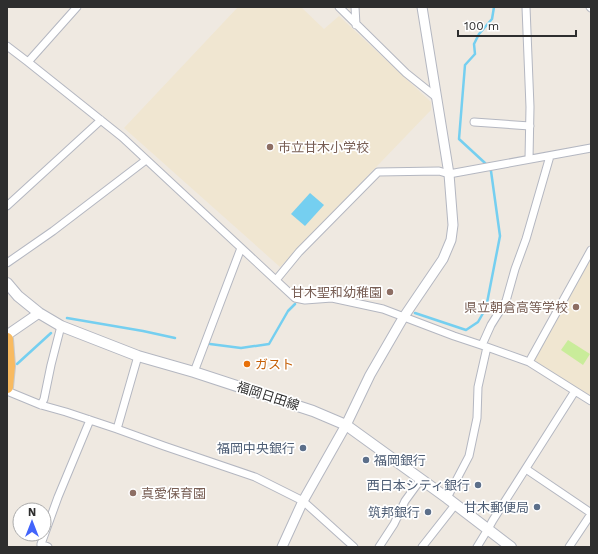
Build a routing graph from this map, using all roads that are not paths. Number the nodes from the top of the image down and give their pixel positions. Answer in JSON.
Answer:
{"nodes":[{"id":1,"x":77,"y":7,"type":"edge"},
{"id":2,"x":339,"y":7,"type":"edge"},
{"id":3,"x":355,"y":7,"type":"edge"},
{"id":4,"x":422,"y":7,"type":"edge"},
{"id":5,"x":526,"y":7,"type":"edge"},
{"id":6,"x":356,"y":24,"type":"junction"},
{"id":7,"x":7,"y":46,"type":"edge"},
{"id":8,"x":28,"y":62,"type":"junction"},
{"id":9,"x":436,"y":97,"type":"junction"},
{"id":10,"x":101,"y":120,"type":"junction"},
{"id":11,"x":474,"y":122,"type":"dead end"},
{"id":12,"x":530,"y":126,"type":"junction"},
{"id":13,"x":591,"y":148,"type":"edge"},
{"id":14,"x":550,"y":156,"type":"junction"},
{"id":15,"x":530,"y":159,"type":"junction"},
{"id":16,"x":146,"y":160,"type":"junction"},
{"id":17,"x":449,"y":174,"type":"junction"},
{"id":18,"x":7,"y":206,"type":"edge"},
{"id":19,"x":241,"y":248,"type":"junction"},
{"id":20,"x":591,"y":250,"type":"edge"},
{"id":21,"x":7,"y":263,"type":"edge"},
{"id":22,"x":276,"y":280,"type":"junction"},
{"id":23,"x":7,"y":283,"type":"edge"},
{"id":24,"x":39,"y":313,"type":"junction"},
{"id":25,"x":403,"y":318,"type":"junction"},
{"id":26,"x":61,"y":326,"type":"junction"},
{"id":27,"x":7,"y":335,"type":"edge"},
{"id":28,"x":7,"y":339,"type":"edge"},
{"id":29,"x":485,"y":346,"type":"junction"},
{"id":30,"x":138,"y":356,"type":"junction"},
{"id":31,"x":529,"y":362,"type":"junction"},
{"id":32,"x":194,"y":372,"type":"junction"},
{"id":33,"x":7,"y":387,"type":"edge"},
{"id":34,"x":7,"y":391,"type":"edge"},
{"id":35,"x":575,"y":391,"type":"junction"},
{"id":36,"x":591,"y":401,"type":"edge"},
{"id":37,"x":41,"y":405,"type":"junction"},
{"id":38,"x":90,"y":420,"type":"junction"},
{"id":39,"x":346,"y":425,"type":"junction"},
{"id":40,"x":117,"y":429,"type":"junction"},
{"id":41,"x":526,"y":469,"type":"junction"},
{"id":42,"x":421,"y":479,"type":"junction"},
{"id":43,"x":446,"y":498,"type":"junction"},
{"id":44,"x":303,"y":500,"type":"junction"},
{"id":45,"x":455,"y":505,"type":"junction"},
{"id":46,"x":591,"y":513,"type":"edge"},
{"id":47,"x":488,"y":529,"type":"junction"},
{"id":48,"x":41,"y":546,"type":"edge"},
{"id":49,"x":48,"y":547,"type":"edge"},
{"id":50,"x":282,"y":547,"type":"edge"},
{"id":51,"x":354,"y":547,"type":"edge"},
{"id":52,"x":379,"y":547,"type":"edge"},
{"id":53,"x":422,"y":547,"type":"edge"},
{"id":54,"x":477,"y":547,"type":"edge"},
{"id":55,"x":511,"y":547,"type":"edge"},
{"id":56,"x":569,"y":547,"type":"edge"}],
"edges":[{"from":1,"to":8,"type":"street"},
{"from":2,"to":6,"type":"street"},
{"from":3,"to":6,"type":"street"},
{"from":4,"to":9,"type":"street"},
{"from":5,"to":12,"type":"street"},
{"from":6,"to":9,"type":"street"},
{"from":7,"to":8,"type":"street"},
{"from":8,"to":10,"type":"street"},
{"from":9,"to":17,"type":"street"},
{"from":10,"to":16,"type":"street"},
{"from":10,"to":18,"type":"street"},
{"from":11,"to":12,"type":"street"},
{"from":12,"to":15,"type":"street"},
{"from":13,"to":14,"type":"street"},
{"from":14,"to":15,"type":"street"},
{"from":14,"to":29,"type":"street"},
{"from":15,"to":17,"type":"street"},
{"from":16,"to":19,"type":"street"},
{"from":16,"to":21,"type":"street"},
{"from":17,"to":22,"type":"street"},
{"from":17,"to":25,"type":"street"},
{"from":19,"to":22,"type":"street"},
{"from":19,"to":32,"type":"street"},
{"from":20,"to":31,"type":"street"},
{"from":22,"to":25,"type":"street"},
{"from":23,"to":24,"type":"main road","name":"福岡日田線"},
{"from":24,"to":26,"type":"main road","name":"福岡日田線"},
{"from":24,"to":27,"type":"street"},
{"from":25,"to":29,"type":"street"},
{"from":25,"to":39,"type":"street"},
{"from":26,"to":30,"type":"main road","name":"福岡日田線"},
{"from":26,"to":37,"type":"street"},
{"from":28,"to":33,"type":"highway"},
{"from":29,"to":31,"type":"street"},
{"from":29,"to":43,"type":"street"},
{"from":30,"to":32,"type":"main road","name":"福岡日田線"},
{"from":30,"to":40,"type":"street"},
{"from":31,"to":35,"type":"street"},
{"from":32,"to":39,"type":"main road","name":"福岡日田線"},
{"from":34,"to":37,"type":"street"},
{"from":35,"to":36,"type":"street"},
{"from":35,"to":41,"type":"street"},
{"from":37,"to":38,"type":"street"},
{"from":38,"to":40,"type":"street"},
{"from":38,"to":48,"type":"street"},
{"from":39,"to":42,"type":"main road","name":"福岡日田線"},
{"from":39,"to":44,"type":"street"},
{"from":40,"to":44,"type":"street"},
{"from":41,"to":46,"type":"street"},
{"from":41,"to":47,"type":"street"},
{"from":42,"to":43,"type":"main road","name":"福岡日田線"},
{"from":42,"to":52,"type":"street"},
{"from":43,"to":45,"type":"main road","name":"福岡日田線"},
{"from":44,"to":50,"type":"street"},
{"from":44,"to":51,"type":"street"},
{"from":45,"to":47,"type":"main road","name":"福岡日田線"},
{"from":45,"to":53,"type":"street"},
{"from":46,"to":56,"type":"street"},
{"from":47,"to":54,"type":"street"},
{"from":47,"to":55,"type":"main road","name":"福岡日田線"},
{"from":48,"to":49,"type":"street"}]}
